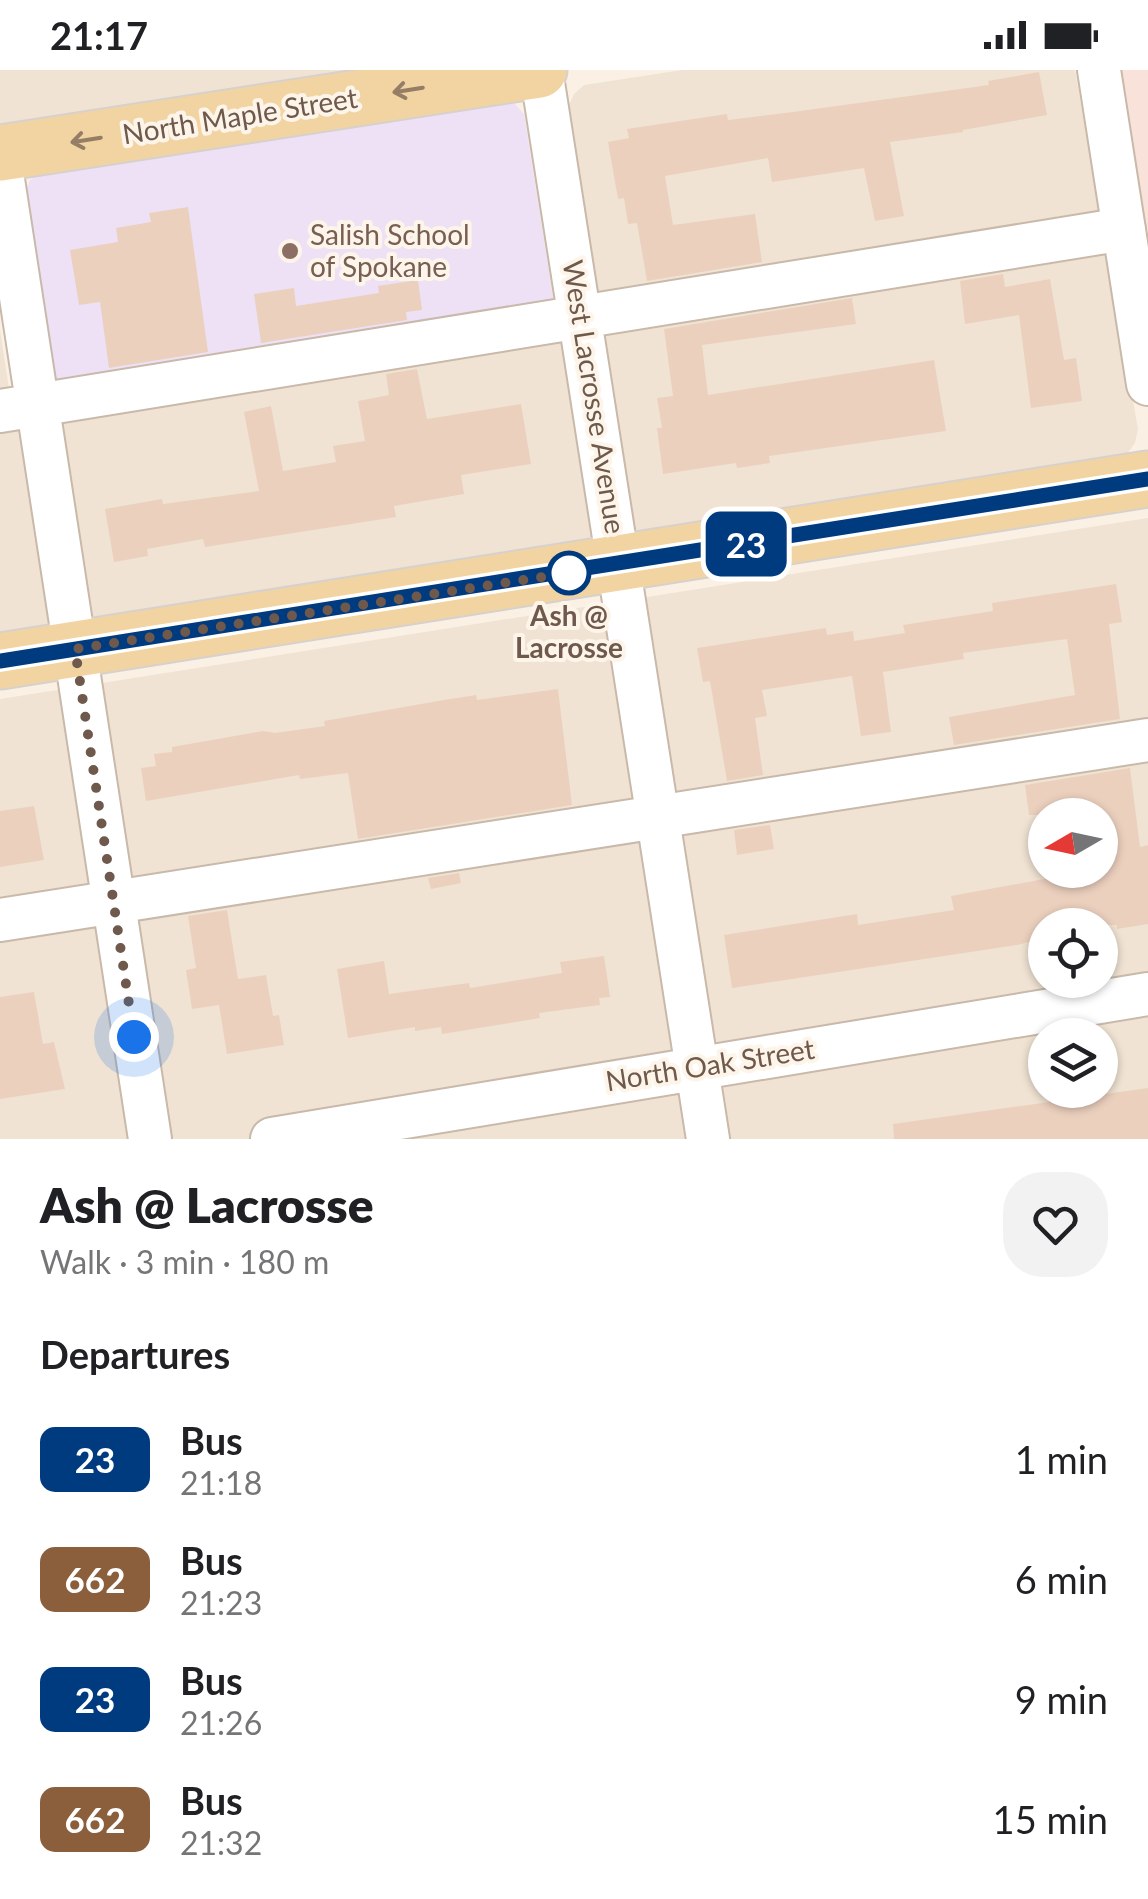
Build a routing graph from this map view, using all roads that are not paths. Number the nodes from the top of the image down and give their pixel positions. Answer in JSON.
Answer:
{"nodes":[{"id":1,"x":540,"y":70,"type":"edge"},
{"id":2,"x":1099,"y":70,"type":"edge"},
{"id":3,"x":0,"y":157,"type":"edge"},
{"id":4,"x":1124,"y":229,"type":"junction"},
{"id":5,"x":582,"y":318,"type":"junction"},
{"id":6,"x":1148,"y":384,"type":"edge"},
{"id":7,"x":18,"y":409,"type":"edge"},
{"id":8,"x":1148,"y":479,"type":"edge"},
{"id":9,"x":620,"y":565,"type":"junction"},
{"id":10,"x":75,"y":649,"type":"junction"},
{"id":11,"x":0,"y":661,"type":"edge"},
{"id":12,"x":1148,"y":740,"type":"edge"},
{"id":13,"x":658,"y":814,"type":"junction"},
{"id":14,"x":113,"y":900,"type":"junction"},
{"id":15,"x":0,"y":920,"type":"edge"},
{"id":16,"x":1148,"y":994,"type":"edge"},
{"id":17,"x":696,"y":1066,"type":"junction"},
{"id":18,"x":150,"y":1139,"type":"edge"},
{"id":19,"x":272,"y":1139,"type":"edge"},
{"id":20,"x":708,"y":1139,"type":"edge"}],
"edges":[{"from":1,"to":3,"type":"main road","name":"North Maple Street","one_way":true},
{"from":1,"to":5,"type":"street","name":"West Lacrosse Avenue"},
{"from":2,"to":4,"type":"street"},
{"from":3,"to":7,"type":"street"},
{"from":4,"to":5,"type":"street"},
{"from":4,"to":6,"type":"street"},
{"from":5,"to":7,"type":"street"},
{"from":5,"to":9,"type":"street","name":"West Lacrosse Avenue"},
{"from":7,"to":10,"type":"street"},
{"from":8,"to":9,"type":"main road"},
{"from":9,"to":10,"type":"main road"},
{"from":9,"to":13,"type":"street","name":"West Lacrosse Avenue"},
{"from":10,"to":11,"type":"main road"},
{"from":10,"to":14,"type":"street"},
{"from":12,"to":13,"type":"street"},
{"from":13,"to":14,"type":"street"},
{"from":13,"to":17,"type":"street","name":"West Lacrosse Avenue"},
{"from":14,"to":15,"type":"street"},
{"from":14,"to":18,"type":"street"},
{"from":16,"to":17,"type":"street","name":"North Oak Street"},
{"from":17,"to":19,"type":"street","name":"North Oak Street"},
{"from":17,"to":20,"type":"street","name":"West Lacrosse Avenue"}]}
